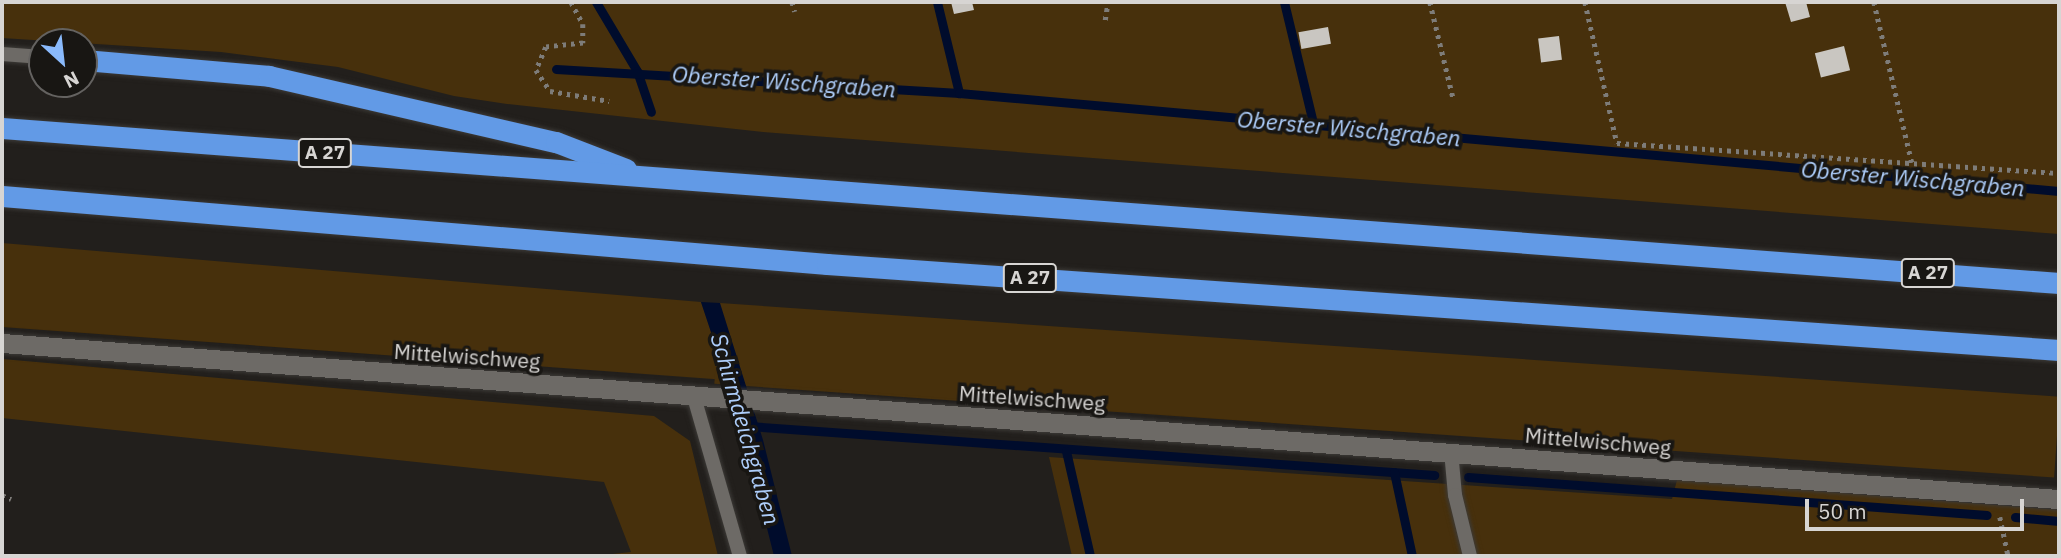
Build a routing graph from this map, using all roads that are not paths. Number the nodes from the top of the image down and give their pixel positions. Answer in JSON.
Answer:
{"nodes":[{"id":1,"x":2,"y":54,"type":"edge"},
{"id":2,"x":28,"y":56,"type":"edge"},
{"id":3,"x":98,"y":61,"type":"edge"},
{"id":4,"x":2,"y":128,"type":"edge"},
{"id":5,"x":648,"y":178,"type":"junction"},
{"id":6,"x":2,"y":196,"type":"edge"},
{"id":7,"x":2059,"y":283,"type":"edge"},
{"id":8,"x":2,"y":342,"type":"edge"},
{"id":9,"x":2059,"y":351,"type":"edge"},
{"id":10,"x":694,"y":397,"type":"junction"},
{"id":11,"x":1451,"y":451,"type":"junction"},
{"id":12,"x":2059,"y":499,"type":"edge"},
{"id":13,"x":740,"y":556,"type":"edge"},
{"id":14,"x":1469,"y":556,"type":"edge"}],
"edges":[{"from":1,"to":2,"type":"lane"},
{"from":3,"to":5,"type":"highway"},
{"from":4,"to":5,"type":"highway","number":"A 27"},
{"from":5,"to":7,"type":"highway","number":"A 27"},
{"from":6,"to":9,"type":"highway","number":"A 27"},
{"from":8,"to":10,"type":"street","name":"Mittelwischweg"},
{"from":10,"to":11,"type":"street","name":"Mittelwischweg"},
{"from":10,"to":13,"type":"lane"},
{"from":11,"to":12,"type":"street","name":"Mittelwischweg"},
{"from":11,"to":14,"type":"lane"}]}
